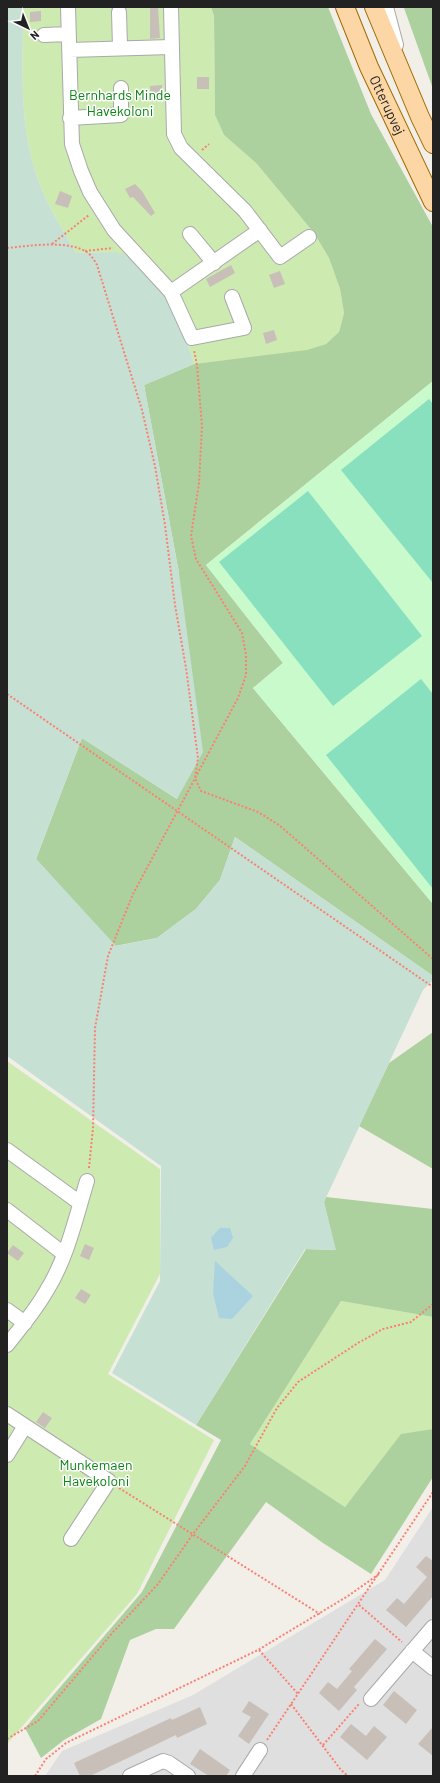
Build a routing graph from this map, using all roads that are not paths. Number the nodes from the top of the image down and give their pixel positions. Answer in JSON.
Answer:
{"nodes":[{"id":1,"x":68,"y":7,"type":"edge"},
{"id":2,"x":171,"y":7,"type":"edge"},
{"id":3,"x":345,"y":7,"type":"edge"},
{"id":4,"x":374,"y":7,"type":"edge"},
{"id":5,"x":386,"y":7,"type":"edge"},
{"id":6,"x":119,"y":12,"type":"dead end"},
{"id":7,"x":68,"y":34,"type":"junction"},
{"id":8,"x":44,"y":35,"type":"dead end"},
{"id":9,"x":120,"y":47,"type":"junction"},
{"id":10,"x":171,"y":47,"type":"junction"},
{"id":11,"x":69,"y":50,"type":"junction"},
{"id":12,"x":406,"y":86,"type":"junction"},
{"id":13,"x":121,"y":88,"type":"dead end"},
{"id":14,"x":70,"y":118,"type":"junction"},
{"id":15,"x":433,"y":144,"type":"edge"},
{"id":16,"x":433,"y":202,"type":"edge"},
{"id":17,"x":260,"y":230,"type":"junction"},
{"id":18,"x":190,"y":234,"type":"dead end"},
{"id":19,"x":309,"y":237,"type":"dead end"},
{"id":20,"x":214,"y":263,"type":"junction"},
{"id":21,"x":171,"y":292,"type":"junction"},
{"id":22,"x":232,"y":297,"type":"dead end"},
{"id":23,"x":7,"y":1150,"type":"edge"},
{"id":24,"x":87,"y":1181,"type":"road end"},
{"id":25,"x":80,"y":1203,"type":"junction"},
{"id":26,"x":7,"y":1210,"type":"edge"},
{"id":27,"x":64,"y":1254,"type":"junction"},
{"id":28,"x":7,"y":1310,"type":"edge"},
{"id":29,"x":25,"y":1323,"type":"junction"},
{"id":30,"x":7,"y":1345,"type":"edge"},
{"id":31,"x":7,"y":1414,"type":"edge"},
{"id":32,"x":25,"y":1426,"type":"junction"},
{"id":33,"x":7,"y":1455,"type":"edge"},
{"id":34,"x":71,"y":1539,"type":"dead end"},
{"id":35,"x":433,"y":1627,"type":"edge"},
{"id":36,"x":412,"y":1651,"type":"junction"},
{"id":37,"x":433,"y":1668,"type":"edge"},
{"id":38,"x":371,"y":1699,"type":"road end"},
{"id":39,"x":260,"y":1750,"type":"road end"},
{"id":40,"x":130,"y":1776,"type":"edge"},
{"id":41,"x":188,"y":1776,"type":"edge"},
{"id":42,"x":243,"y":1776,"type":"edge"}],
"edges":[{"from":1,"to":7,"type":"street"},
{"from":2,"to":10,"type":"street"},
{"from":3,"to":16,"type":"main road","name":"Otterupvej"},
{"from":4,"to":12,"type":"main road","name":"Otterupvej"},
{"from":5,"to":12,"type":"street"},
{"from":6,"to":9,"type":"street"},
{"from":7,"to":8,"type":"street"},
{"from":7,"to":11,"type":"street"},
{"from":9,"to":10,"type":"street"},
{"from":9,"to":11,"type":"street"},
{"from":10,"to":17,"type":"street"},
{"from":11,"to":14,"type":"street"},
{"from":12,"to":15,"type":"main road","name":"Otterupvej"},
{"from":13,"to":14,"type":"street"},
{"from":14,"to":21,"type":"street"},
{"from":17,"to":19,"type":"street"},
{"from":17,"to":20,"type":"street"},
{"from":18,"to":20,"type":"street"},
{"from":20,"to":21,"type":"street"},
{"from":21,"to":22,"type":"street"},
{"from":23,"to":25,"type":"street"},
{"from":24,"to":25,"type":"street"},
{"from":25,"to":27,"type":"street"},
{"from":26,"to":27,"type":"street"},
{"from":27,"to":29,"type":"street"},
{"from":28,"to":29,"type":"street"},
{"from":29,"to":30,"type":"street"},
{"from":31,"to":32,"type":"street"},
{"from":32,"to":33,"type":"street"},
{"from":32,"to":34,"type":"street"},
{"from":35,"to":36,"type":"street"},
{"from":36,"to":37,"type":"street"},
{"from":36,"to":38,"type":"street"},
{"from":39,"to":42,"type":"street"},
{"from":40,"to":41,"type":"street"}]}
